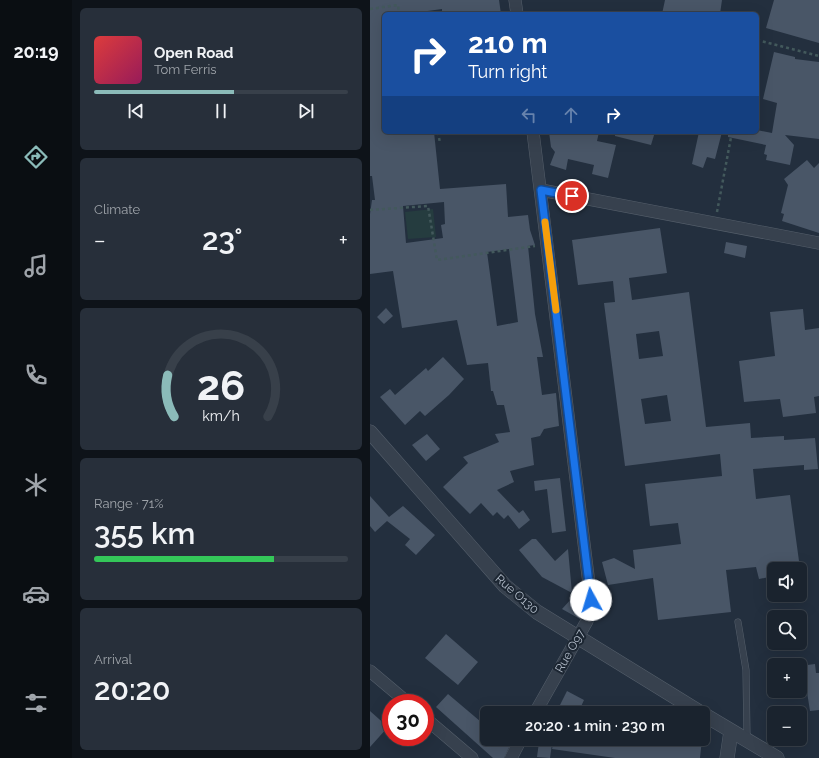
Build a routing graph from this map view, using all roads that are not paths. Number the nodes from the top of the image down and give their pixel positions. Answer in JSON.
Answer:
{"nodes":[{"id":1,"x":515,"y":0,"type":"edge"},
{"id":2,"x":517,"y":12,"type":"edge"},
{"id":3,"x":533,"y":134,"type":"edge"},
{"id":4,"x":541,"y":190,"type":"junction"},
{"id":5,"x":819,"y":243,"type":"edge"},
{"id":6,"x":370,"y":432,"type":"edge"},
{"id":7,"x":738,"y":622,"type":"dead end"},
{"id":8,"x":577,"y":637,"type":"junction"},
{"id":9,"x":370,"y":671,"type":"edge"},
{"id":10,"x":397,"y":694,"type":"edge"},
{"id":11,"x":539,"y":706,"type":"edge"},
{"id":12,"x":689,"y":706,"type":"edge"},
{"id":13,"x":710,"y":719,"type":"edge"},
{"id":14,"x":434,"y":726,"type":"edge"},
{"id":15,"x":731,"y":731,"type":"junction"},
{"id":16,"x":746,"y":740,"type":"junction"},
{"id":17,"x":517,"y":746,"type":"edge"},
{"id":18,"x":472,"y":758,"type":"edge"},
{"id":19,"x":511,"y":758,"type":"edge"},
{"id":20,"x":727,"y":758,"type":"edge"},
{"id":21,"x":777,"y":758,"type":"edge"}],
"edges":[{"from":1,"to":2,"type":"street"},
{"from":3,"to":4,"type":"street","name":"Rue O97"},
{"from":4,"to":5,"type":"street"},
{"from":4,"to":8,"type":"street","name":"Rue O97"},
{"from":6,"to":8,"type":"street","name":"Rue O130"},
{"from":7,"to":16,"type":"lane"},
{"from":8,"to":11,"type":"street","name":"Rue O97"},
{"from":8,"to":12,"type":"street","name":"Rue O130"},
{"from":9,"to":10,"type":"street"},
{"from":13,"to":15,"type":"street","name":"Rue O130"},
{"from":14,"to":18,"type":"street"},
{"from":15,"to":16,"type":"street","name":"Rue O130"},
{"from":15,"to":20,"type":"street"},
{"from":16,"to":21,"type":"street","name":"Rue O130"},
{"from":17,"to":19,"type":"street"}]}
